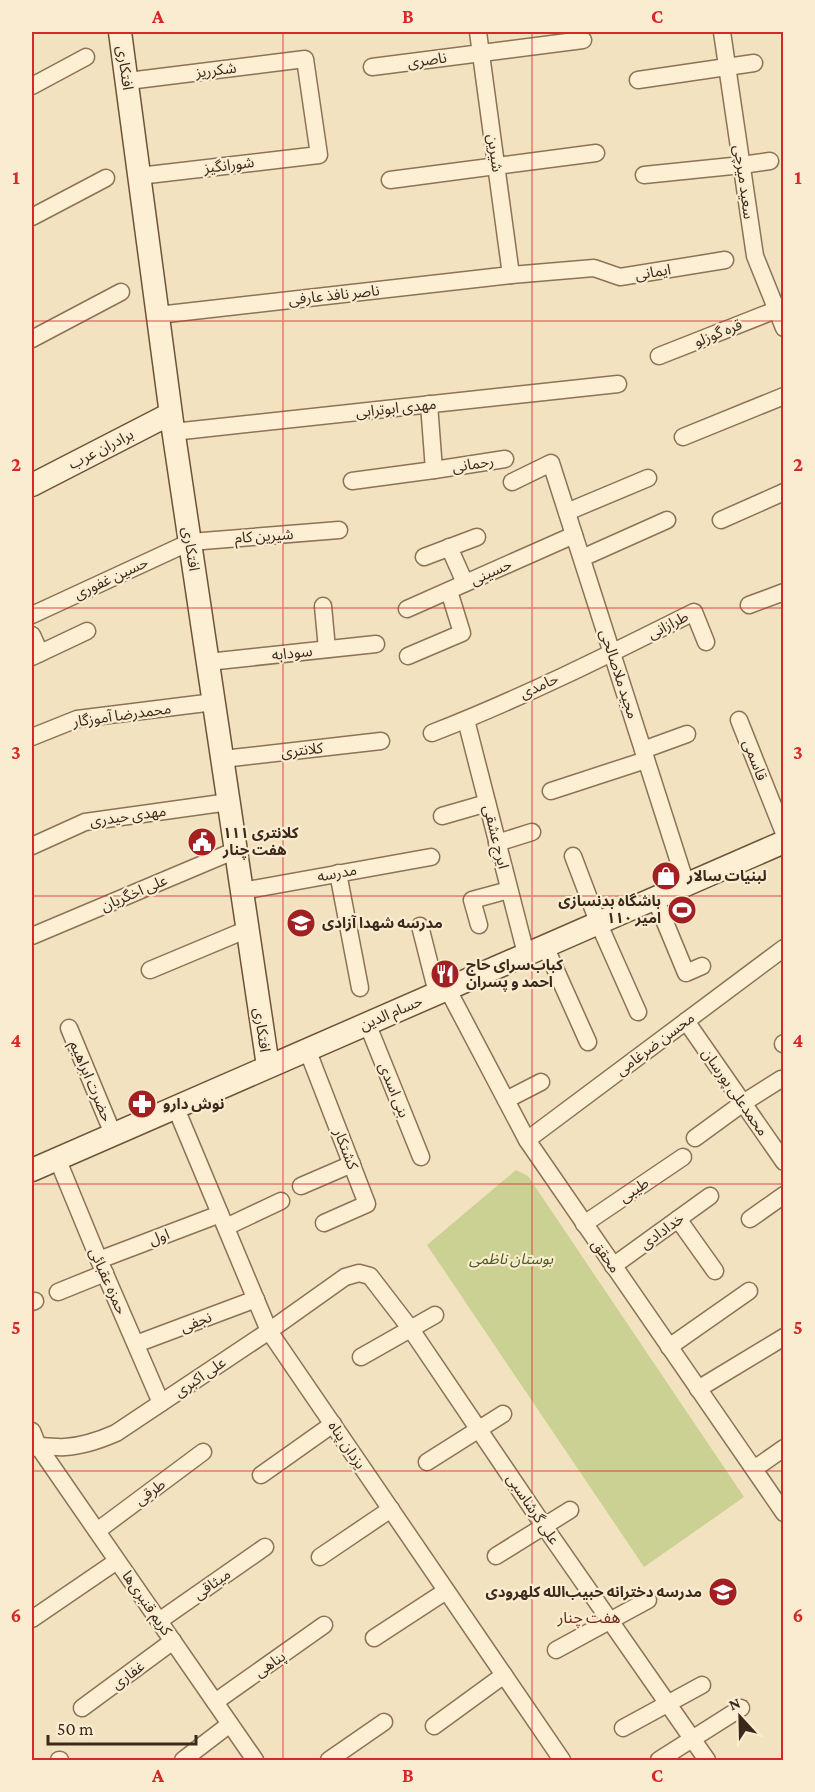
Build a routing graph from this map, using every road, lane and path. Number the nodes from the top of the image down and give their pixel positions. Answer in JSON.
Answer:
{"nodes":[{"id":1,"x":120,"y":32,"type":"edge"},
{"id":2,"x":478,"y":32,"type":"edge"},
{"id":3,"x":722,"y":32,"type":"edge"},
{"id":4,"x":583,"y":40,"type":"dead end"},
{"id":5,"x":481,"y":52,"type":"junction"},
{"id":6,"x":86,"y":57,"type":"dead end"},
{"id":7,"x":754,"y":63,"type":"dead end"},
{"id":8,"x":372,"y":67,"type":"dead end"},
{"id":9,"x":727,"y":67,"type":"junction"},
{"id":10,"x":638,"y":80,"type":"dead end"},
{"id":11,"x":128,"y":81,"type":"junction"},
{"id":12,"x":32,"y":86,"type":"edge"},
{"id":13,"x":596,"y":153,"type":"dead end"},
{"id":14,"x":318,"y":155,"type":"joint"},
{"id":15,"x":770,"y":160,"type":"dead end"},
{"id":16,"x":741,"y":165,"type":"junction"},
{"id":17,"x":496,"y":166,"type":"junction"},
{"id":18,"x":644,"y":175,"type":"dead end"},
{"id":19,"x":139,"y":176,"type":"junction"},
{"id":20,"x":106,"y":178,"type":"dead end"},
{"id":21,"x":390,"y":180,"type":"dead end"},
{"id":22,"x":32,"y":217,"type":"edge"},
{"id":23,"x":725,"y":260,"type":"dead end"},
{"id":24,"x":511,"y":275,"type":"junction"},
{"id":25,"x":121,"y":292,"type":"dead end"},
{"id":26,"x":777,"y":302,"type":"edge"},
{"id":27,"x":158,"y":315,"type":"junction"},
{"id":28,"x":783,"y":328,"type":"edge"},
{"id":29,"x":32,"y":339,"type":"edge"},
{"id":30,"x":659,"y":356,"type":"dead end"},
{"id":31,"x":618,"y":384,"type":"dead end"},
{"id":32,"x":783,"y":396,"type":"edge"},
{"id":33,"x":429,"y":404,"type":"junction"},
{"id":34,"x":172,"y":423,"type":"junction"},
{"id":35,"x":682,"y":437,"type":"dead end"},
{"id":36,"x":505,"y":459,"type":"dead end"},
{"id":37,"x":551,"y":463,"type":"joint"},
{"id":38,"x":434,"y":470,"type":"junction"},
{"id":39,"x":648,"y":478,"type":"dead end"},
{"id":40,"x":352,"y":481,"type":"dead end"},
{"id":41,"x":512,"y":482,"type":"dead end"},
{"id":42,"x":32,"y":484,"type":"edge"},
{"id":43,"x":783,"y":492,"type":"edge"},
{"id":44,"x":567,"y":512,"type":"junction"},
{"id":45,"x":667,"y":520,"type":"dead end"},
{"id":46,"x":721,"y":520,"type":"dead end"},
{"id":47,"x":339,"y":530,"type":"dead end"},
{"id":48,"x":574,"y":535,"type":"junction"},
{"id":49,"x":477,"y":537,"type":"dead end"},
{"id":50,"x":190,"y":542,"type":"junction"},
{"id":51,"x":449,"y":547,"type":"junction"},
{"id":52,"x":424,"y":557,"type":"dead end"},
{"id":53,"x":582,"y":558,"type":"junction"},
{"id":54,"x":465,"y":583,"type":"junction"},
{"id":55,"x":449,"y":591,"type":"junction"},
{"id":56,"x":783,"y":592,"type":"edge"},
{"id":57,"x":749,"y":605,"type":"dead end"},
{"id":58,"x":323,"y":606,"type":"dead end"},
{"id":59,"x":407,"y":609,"type":"dead end"},
{"id":60,"x":32,"y":615,"type":"edge"},
{"id":61,"x":87,"y":631,"type":"dead end"},
{"id":62,"x":32,"y":635,"type":"edge"},
{"id":63,"x":706,"y":642,"type":"dead end"},
{"id":64,"x":376,"y":644,"type":"dead end"},
{"id":65,"x":327,"y":649,"type":"junction"},
{"id":66,"x":612,"y":653,"type":"junction"},
{"id":67,"x":36,"y":655,"type":"edge"},
{"id":68,"x":408,"y":656,"type":"dead end"},
{"id":69,"x":208,"y":662,"type":"junction"},
{"id":70,"x":214,"y":702,"type":"junction"},
{"id":71,"x":466,"y":720,"type":"junction"},
{"id":72,"x":739,"y":720,"type":"dead end"},
{"id":73,"x":432,"y":733,"type":"dead end"},
{"id":74,"x":687,"y":734,"type":"dead end"},
{"id":75,"x":32,"y":737,"type":"edge"},
{"id":76,"x":381,"y":741,"type":"dead end"},
{"id":77,"x":645,"y":755,"type":"junction"},
{"id":78,"x":223,"y":759,"type":"junction"},
{"id":79,"x":551,"y":791,"type":"dead end"},
{"id":80,"x":229,"y":802,"type":"junction"},
{"id":81,"x":487,"y":803,"type":"junction"},
{"id":82,"x":442,"y":816,"type":"dead end"},
{"id":83,"x":532,"y":832,"type":"dead end"},
{"id":84,"x":783,"y":833,"type":"edge"},
{"id":85,"x":783,"y":842,"type":"edge"},
{"id":86,"x":497,"y":843,"type":"junction"},
{"id":87,"x":32,"y":846,"type":"edge"},
{"id":88,"x":236,"y":850,"type":"junction"},
{"id":89,"x":573,"y":856,"type":"dead end"},
{"id":90,"x":431,"y":858,"type":"dead end"},
{"id":91,"x":338,"y":873,"type":"junction"},
{"id":92,"x":686,"y":884,"type":"junction"},
{"id":93,"x":509,"y":890,"type":"junction"},
{"id":94,"x":242,"y":891,"type":"junction"},
{"id":95,"x":655,"y":898,"type":"junction"},
{"id":96,"x":598,"y":922,"type":"junction"},
{"id":97,"x":420,"y":926,"type":"dead end"},
{"id":98,"x":479,"y":926,"type":"dead end"},
{"id":99,"x":248,"y":929,"type":"junction"},
{"id":100,"x":32,"y":936,"type":"edge"},
{"id":101,"x":783,"y":948,"type":"edge"},
{"id":102,"x":535,"y":950,"type":"junction"},
{"id":103,"x":702,"y":966,"type":"dead end"},
{"id":104,"x":150,"y":970,"type":"dead end"},
{"id":105,"x":360,"y":988,"type":"dead end"},
{"id":106,"x":442,"y":991,"type":"junction"},
{"id":107,"x":638,"y":1012,"type":"dead end"},
{"id":108,"x":686,"y":1022,"type":"junction"},
{"id":109,"x":367,"y":1023,"type":"junction"},
{"id":110,"x":69,"y":1028,"type":"dead end"},
{"id":111,"x":588,"y":1042,"type":"dead end"},
{"id":112,"x":307,"y":1049,"type":"junction"},
{"id":113,"x":268,"y":1066,"type":"junction"},
{"id":114,"x":781,"y":1080,"type":"dead end"},
{"id":115,"x":541,"y":1082,"type":"dead end"},
{"id":116,"x":506,"y":1100,"type":"junction"},
{"id":117,"x":743,"y":1103,"type":"junction"},
{"id":118,"x":174,"y":1106,"type":"junction"},
{"id":119,"x":113,"y":1134,"type":"junction"},
{"id":120,"x":695,"y":1138,"type":"dead end"},
{"id":121,"x":526,"y":1140,"type":"junction"},
{"id":122,"x":421,"y":1157,"type":"dead end"},
{"id":123,"x":683,"y":1157,"type":"dead end"},
{"id":124,"x":57,"y":1158,"type":"junction"},
{"id":125,"x":783,"y":1162,"type":"edge"},
{"id":126,"x":352,"y":1164,"type":"junction"},
{"id":127,"x":32,"y":1170,"type":"edge"},
{"id":128,"x":301,"y":1186,"type":"dead end"},
{"id":129,"x":783,"y":1195,"type":"edge"},
{"id":130,"x":710,"y":1196,"type":"dead end"},
{"id":131,"x":281,"y":1201,"type":"dead end"},
{"id":132,"x":750,"y":1219,"type":"dead end"},
{"id":133,"x":678,"y":1220,"type":"junction"},
{"id":134,"x":223,"y":1221,"type":"junction"},
{"id":135,"x":324,"y":1223,"type":"dead end"},
{"id":136,"x":584,"y":1224,"type":"junction"},
{"id":137,"x":613,"y":1266,"type":"junction"},
{"id":138,"x":102,"y":1267,"type":"junction"},
{"id":139,"x":715,"y":1271,"type":"dead end"},
{"id":140,"x":349,"y":1274,"type":"joint"},
{"id":141,"x":749,"y":1291,"type":"dead end"},
{"id":142,"x":58,"y":1292,"type":"dead end"},
{"id":143,"x":256,"y":1299,"type":"junction"},
{"id":144,"x":435,"y":1314,"type":"dead end"},
{"id":145,"x":410,"y":1328,"type":"junction"},
{"id":146,"x":269,"y":1330,"type":"junction"},
{"id":147,"x":783,"y":1337,"type":"edge"},
{"id":148,"x":136,"y":1344,"type":"junction"},
{"id":149,"x":669,"y":1347,"type":"junction"},
{"id":150,"x":361,"y":1357,"type":"dead end"},
{"id":151,"x":698,"y":1389,"type":"junction"},
{"id":152,"x":161,"y":1403,"type":"junction"},
{"id":153,"x":503,"y":1414,"type":"dead end"},
{"id":154,"x":333,"y":1424,"type":"junction"},
{"id":155,"x":479,"y":1429,"type":"junction"},
{"id":156,"x":34,"y":1442,"type":"edge"},
{"id":157,"x":783,"y":1449,"type":"edge"},
{"id":158,"x":203,"y":1452,"type":"dead end"},
{"id":159,"x":427,"y":1462,"type":"dead end"},
{"id":160,"x":754,"y":1469,"type":"junction"},
{"id":161,"x":261,"y":1475,"type":"dead end"},
{"id":162,"x":391,"y":1509,"type":"junction"},
{"id":163,"x":570,"y":1510,"type":"dead end"},
{"id":164,"x":783,"y":1513,"type":"edge"},
{"id":165,"x":544,"y":1526,"type":"junction"},
{"id":166,"x":97,"y":1531,"type":"junction"},
{"id":167,"x":266,"y":1547,"type":"dead end"},
{"id":168,"x":496,"y":1556,"type":"dead end"},
{"id":169,"x":320,"y":1557,"type":"dead end"},
{"id":170,"x":117,"y":1561,"type":"junction"},
{"id":171,"x":446,"y":1591,"type":"junction"},
{"id":172,"x":648,"y":1600,"type":"dead end"},
{"id":173,"x":32,"y":1619,"type":"edge"},
{"id":174,"x":609,"y":1620,"type":"junction"},
{"id":175,"x":159,"y":1621,"type":"junction"},
{"id":176,"x":324,"y":1625,"type":"dead end"},
{"id":177,"x":374,"y":1638,"type":"dead end"},
{"id":178,"x":173,"y":1641,"type":"junction"},
{"id":179,"x":556,"y":1650,"type":"dead end"},
{"id":180,"x":504,"y":1675,"type":"junction"},
{"id":181,"x":702,"y":1685,"type":"dead end"},
{"id":182,"x":215,"y":1702,"type":"junction"},
{"id":183,"x":667,"y":1703,"type":"junction"},
{"id":184,"x":82,"y":1708,"type":"dead end"},
{"id":185,"x":741,"y":1708,"type":"dead end"},
{"id":186,"x":384,"y":1722,"type":"dead end"},
{"id":187,"x":230,"y":1724,"type":"junction"},
{"id":188,"x":434,"y":1726,"type":"dead end"},
{"id":189,"x":623,"y":1728,"type":"dead end"},
{"id":190,"x":692,"y":1738,"type":"junction"},
{"id":191,"x":559,"y":1760,"type":"edge"},
{"id":192,"x":183,"y":1761,"type":"edge"},
{"id":193,"x":255,"y":1761,"type":"edge"},
{"id":194,"x":329,"y":1761,"type":"edge"},
{"id":195,"x":659,"y":1761,"type":"edge"},
{"id":196,"x":707,"y":1761,"type":"edge"}],
"edges":[{"from":1,"to":11,"type":"street","name":"افتکاری"},
{"from":2,"to":5,"type":"street","name":"شیرین"},
{"from":3,"to":9,"type":"street","name":"سعید میرچی"},
{"from":4,"to":5,"type":"street","name":"ناصری"},
{"from":5,"to":8,"type":"street","name":"ناصری"},
{"from":5,"to":17,"type":"street","name":"شیرین"},
{"from":6,"to":12,"type":"street"},
{"from":7,"to":9,"type":"street"},
{"from":9,"to":10,"type":"street"},
{"from":9,"to":16,"type":"street","name":"سعید میرچی"},
{"from":11,"to":14,"type":"street","name":"شکرریز"},
{"from":11,"to":19,"type":"street","name":"افتکاری"},
{"from":13,"to":17,"type":"street"},
{"from":14,"to":19,"type":"street","name":"شورانگیز"},
{"from":15,"to":16,"type":"street"},
{"from":16,"to":18,"type":"street"},
{"from":16,"to":26,"type":"street","name":"سعید میرچی"},
{"from":17,"to":21,"type":"street"},
{"from":17,"to":24,"type":"street","name":"شیرین"},
{"from":19,"to":27,"type":"street","name":"افتکاری"},
{"from":20,"to":22,"type":"street"},
{"from":23,"to":24,"type":"street","name":"ایمانی"},
{"from":24,"to":27,"type":"street","name":"ناصر نافذ عارفی"},
{"from":25,"to":29,"type":"street"},
{"from":26,"to":28,"type":"street","name":"سعید میرچی"},
{"from":26,"to":30,"type":"street","name":"قره گوزلو"},
{"from":27,"to":34,"type":"street","name":"افتکاری"},
{"from":31,"to":33,"type":"street","name":"مهدی ابوترابی"},
{"from":32,"to":35,"type":"street"},
{"from":33,"to":34,"type":"street","name":"مهدی ابوترابی"},
{"from":33,"to":38,"type":"street","name":"رحمانی"},
{"from":34,"to":42,"type":"street","name":"برادران عرب"},
{"from":34,"to":50,"type":"street","name":"افتکاری"},
{"from":36,"to":38,"type":"street","name":"رحمانی"},
{"from":37,"to":41,"type":"street","name":"رحمانی"},
{"from":37,"to":44,"type":"street","name":"مجید ملاصالحی"},
{"from":38,"to":40,"type":"street"},
{"from":39,"to":44,"type":"street"},
{"from":43,"to":46,"type":"street"},
{"from":44,"to":48,"type":"street","name":"مجید ملاصالحی"},
{"from":45,"to":53,"type":"street"},
{"from":47,"to":50,"type":"street","name":"شیرین کام"},
{"from":48,"to":53,"type":"street","name":"مجید ملاصالحی"},
{"from":48,"to":54,"type":"street","name":"حسینی"},
{"from":49,"to":51,"type":"street"},
{"from":50,"to":60,"type":"street","name":"حسین غفوری"},
{"from":50,"to":69,"type":"street","name":"افتکاری"},
{"from":51,"to":52,"type":"street"},
{"from":51,"to":54,"type":"street"},
{"from":53,"to":66,"type":"street","name":"مجید ملاصالحی"},
{"from":54,"to":55,"type":"street","name":"حسینی"},
{"from":55,"to":59,"type":"street","name":"حسینی"},
{"from":55,"to":68,"type":"street"},
{"from":56,"to":57,"type":"street"},
{"from":58,"to":65,"type":"street"},
{"from":61,"to":67,"type":"street"},
{"from":62,"to":67,"type":"street"},
{"from":63,"to":66,"type":"street","name":"طرازانی"},
{"from":64,"to":65,"type":"street","name":"سودابه"},
{"from":65,"to":69,"type":"street","name":"سودابه"},
{"from":66,"to":71,"type":"street","name":"حامدی"},
{"from":66,"to":77,"type":"street","name":"مجید ملاصالحی"},
{"from":69,"to":70,"type":"street","name":"افتکاری"},
{"from":70,"to":75,"type":"street","name":"محمدرضا آموزگار"},
{"from":70,"to":78,"type":"street","name":"افتکاری"},
{"from":71,"to":73,"type":"street","name":"حامدی"},
{"from":71,"to":81,"type":"street","name":"ایرج عشقی"},
{"from":72,"to":84,"type":"street","name":"قاسمی"},
{"from":74,"to":77,"type":"street"},
{"from":76,"to":78,"type":"street","name":"کلانتری"},
{"from":77,"to":79,"type":"street"},
{"from":77,"to":92,"type":"street","name":"مجید ملاصالحی"},
{"from":78,"to":80,"type":"street","name":"افتکاری"},
{"from":80,"to":87,"type":"street","name":"مهدی حیدری"},
{"from":80,"to":88,"type":"street","name":"افتکاری"},
{"from":81,"to":82,"type":"street"},
{"from":81,"to":86,"type":"street","name":"ایرج عشقی"},
{"from":83,"to":86,"type":"street"},
{"from":85,"to":92,"type":"street","name":"حسام الدین"},
{"from":86,"to":93,"type":"street","name":"ایرج عشقی"},
{"from":88,"to":94,"type":"street","name":"افتکاری"},
{"from":88,"to":100,"type":"street","name":"علی اخگریان"},
{"from":89,"to":96,"type":"street"},
{"from":90,"to":91,"type":"street","name":"مدرسه"},
{"from":91,"to":94,"type":"street","name":"مدرسه"},
{"from":91,"to":105,"type":"street"},
{"from":92,"to":95,"type":"street","name":"حسام الدین"},
{"from":93,"to":98,"type":"street"},
{"from":93,"to":102,"type":"street","name":"ایرج عشقی"},
{"from":94,"to":99,"type":"street","name":"افتکاری"},
{"from":95,"to":96,"type":"street","name":"حسام الدین"},
{"from":95,"to":103,"type":"street"},
{"from":96,"to":102,"type":"street","name":"حسام الدین"},
{"from":96,"to":107,"type":"street"},
{"from":97,"to":106,"type":"street","name":"محقق"},
{"from":99,"to":104,"type":"street"},
{"from":99,"to":113,"type":"street","name":"افتکاری"},
{"from":101,"to":108,"type":"street","name":"محسن ضرغامی"},
{"from":102,"to":106,"type":"street","name":"حسام الدین"},
{"from":102,"to":111,"type":"street","name":"ایرج عشقی"},
{"from":106,"to":109,"type":"street","name":"حسام الدین"},
{"from":106,"to":116,"type":"street","name":"محقق"},
{"from":108,"to":117,"type":"street","name":"محمدعلی پورسان"},
{"from":108,"to":121,"type":"street","name":"محسن ضرغامی"},
{"from":109,"to":112,"type":"street","name":"حسام الدین"},
{"from":109,"to":122,"type":"street","name":"بنی اسدی"},
{"from":110,"to":119,"type":"street","name":"حضرت ابراهیم"},
{"from":112,"to":113,"type":"street","name":"حسام الدین"},
{"from":112,"to":126,"type":"street","name":"کشتکار"},
{"from":113,"to":118,"type":"street","name":"حسام الدین"},
{"from":114,"to":117,"type":"street"},
{"from":115,"to":116,"type":"street"},
{"from":116,"to":121,"type":"street","name":"محقق"},
{"from":117,"to":120,"type":"street"},
{"from":117,"to":125,"type":"street","name":"محمدعلی پورسان"},
{"from":118,"to":119,"type":"street","name":"حسام الدین"},
{"from":118,"to":134,"type":"street","name":"یزدان پناه"},
{"from":119,"to":124,"type":"street","name":"حسام الدین"},
{"from":121,"to":136,"type":"street","name":"محقق"},
{"from":123,"to":136,"type":"street","name":"طیبی"},
{"from":124,"to":127,"type":"street","name":"حسام الدین"},
{"from":124,"to":138,"type":"street","name":"حمزه عقبائی"},
{"from":126,"to":128,"type":"street"},
{"from":126,"to":135,"type":"street","name":"کشتکار"},
{"from":129,"to":132,"type":"street"},
{"from":130,"to":133,"type":"street","name":"خدادادی"},
{"from":131,"to":134,"type":"street","name":"اول"},
{"from":133,"to":137,"type":"street","name":"خدادادی"},
{"from":133,"to":139,"type":"street"},
{"from":134,"to":138,"type":"street","name":"اول"},
{"from":134,"to":143,"type":"street","name":"یزدان پناه"},
{"from":136,"to":137,"type":"street","name":"محقق"},
{"from":137,"to":149,"type":"street","name":"محقق"},
{"from":138,"to":142,"type":"street","name":"اول"},
{"from":138,"to":148,"type":"street","name":"حمزه عقبائی"},
{"from":140,"to":145,"type":"street","name":"علی گرشاسبی"},
{"from":140,"to":146,"type":"street","name":"علی اکبری"},
{"from":141,"to":149,"type":"street"},
{"from":143,"to":146,"type":"street","name":"یزدان پناه"},
{"from":143,"to":148,"type":"street","name":"نجفی"},
{"from":144,"to":145,"type":"street"},
{"from":145,"to":150,"type":"street"},
{"from":145,"to":155,"type":"street","name":"علی گرشاسبی"},
{"from":146,"to":152,"type":"street","name":"علی اکبری"},
{"from":146,"to":154,"type":"street","name":"یزدان پناه"},
{"from":147,"to":151,"type":"street"},
{"from":148,"to":152,"type":"street","name":"حمزه عقبائی"},
{"from":149,"to":151,"type":"street","name":"محقق"},
{"from":151,"to":160,"type":"street","name":"محقق"},
{"from":152,"to":156,"type":"street","name":"علی اکبری"},
{"from":153,"to":155,"type":"street"},
{"from":154,"to":161,"type":"street"},
{"from":154,"to":162,"type":"street","name":"یزدان پناه"},
{"from":155,"to":159,"type":"street"},
{"from":155,"to":165,"type":"street","name":"علی گرشاسبی"},
{"from":156,"to":166,"type":"street","name":"کریم قنبری‌ها"},
{"from":157,"to":160,"type":"street"},
{"from":158,"to":166,"type":"street","name":"طرقی"},
{"from":160,"to":164,"type":"street","name":"محقق"},
{"from":162,"to":169,"type":"street"},
{"from":162,"to":171,"type":"street","name":"یزدان پناه"},
{"from":163,"to":165,"type":"street"},
{"from":165,"to":168,"type":"street"},
{"from":165,"to":174,"type":"street","name":"علی گرشاسبی"},
{"from":166,"to":170,"type":"street","name":"کریم قنبری‌ها"},
{"from":167,"to":175,"type":"street","name":"میثاقی"},
{"from":170,"to":173,"type":"street"},
{"from":170,"to":175,"type":"street","name":"کریم قنبری‌ها"},
{"from":171,"to":177,"type":"street"},
{"from":171,"to":180,"type":"street","name":"یزدان پناه"},
{"from":172,"to":174,"type":"street"},
{"from":174,"to":179,"type":"street"},
{"from":174,"to":183,"type":"street","name":"علی گرشاسبی"},
{"from":175,"to":178,"type":"street","name":"کریم قنبری‌ها"},
{"from":176,"to":182,"type":"street","name":"پناهی"},
{"from":178,"to":182,"type":"street","name":"کریم قنبری‌ها"},
{"from":178,"to":184,"type":"street","name":"غفاری"},
{"from":180,"to":188,"type":"street"},
{"from":180,"to":191,"type":"street","name":"یزدان پناه"},
{"from":181,"to":183,"type":"street"},
{"from":182,"to":187,"type":"street","name":"کریم قنبری‌ها"},
{"from":183,"to":189,"type":"street"},
{"from":183,"to":190,"type":"street","name":"علی گرشاسبی"},
{"from":185,"to":190,"type":"street"},
{"from":186,"to":194,"type":"street"},
{"from":187,"to":192,"type":"street"},
{"from":187,"to":193,"type":"street","name":"کریم قنبری‌ها"},
{"from":190,"to":195,"type":"street"},
{"from":190,"to":196,"type":"street","name":"علی گرشاسبی"}]}
